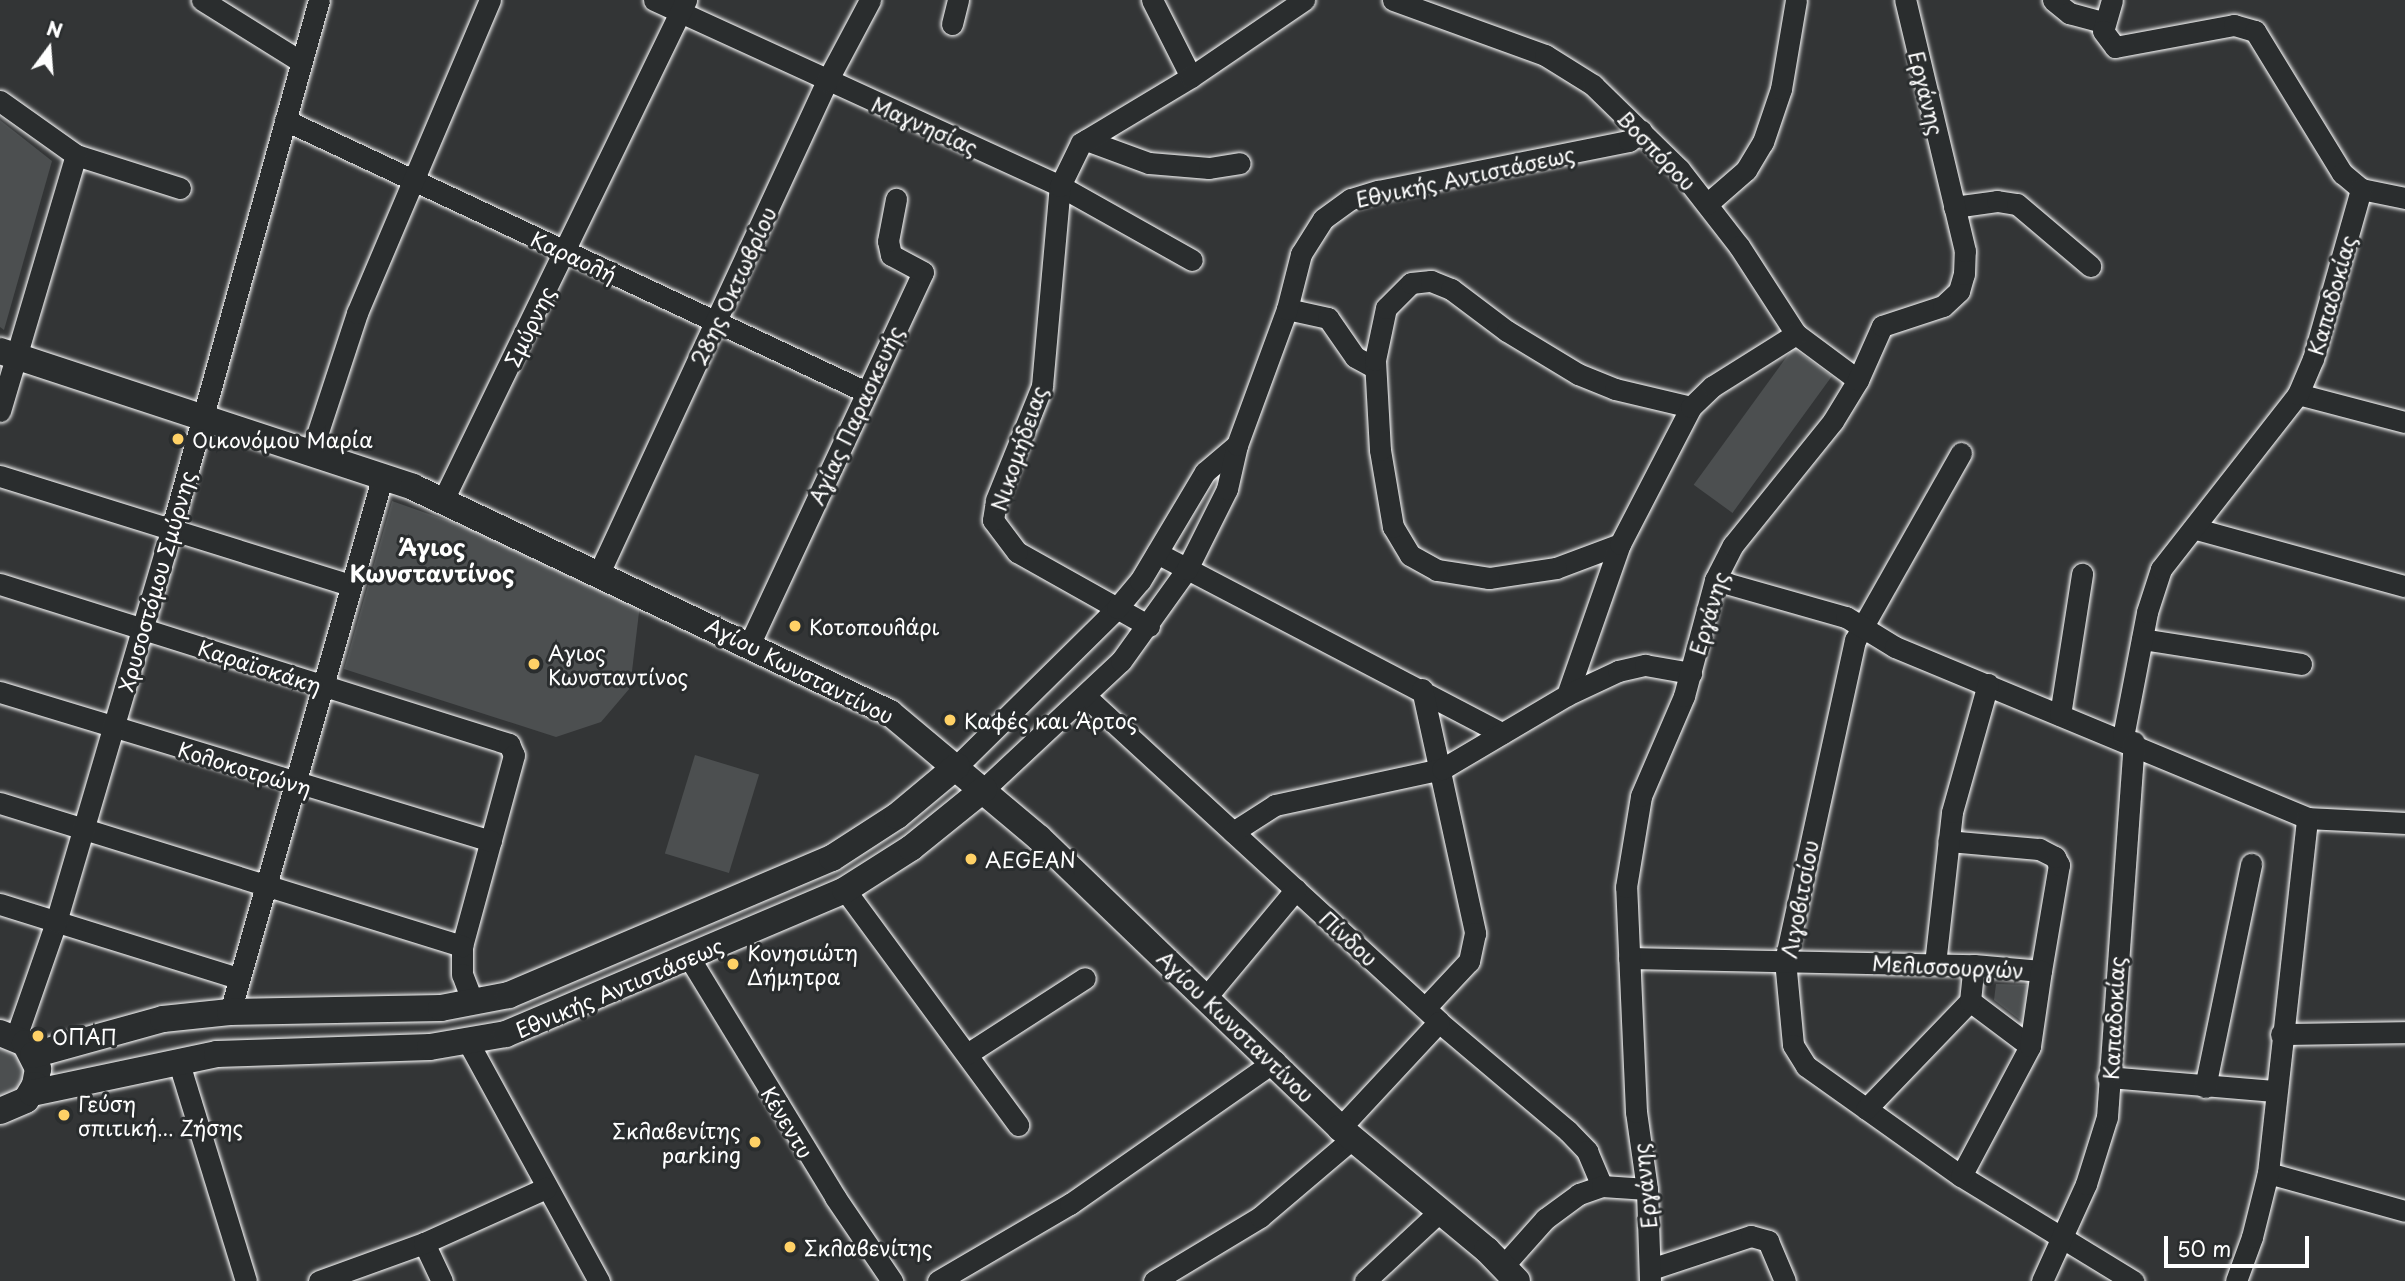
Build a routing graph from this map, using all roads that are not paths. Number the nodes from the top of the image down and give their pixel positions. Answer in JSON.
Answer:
{"nodes":[{"id":1,"x":202,"y":0,"type":"edge"},
{"id":2,"x":319,"y":0,"type":"edge"},
{"id":3,"x":490,"y":0,"type":"edge"},
{"id":4,"x":654,"y":0,"type":"edge"},
{"id":5,"x":870,"y":0,"type":"edge"},
{"id":6,"x":958,"y":0,"type":"edge"},
{"id":7,"x":1152,"y":0,"type":"edge"},
{"id":8,"x":1304,"y":0,"type":"edge"},
{"id":9,"x":1394,"y":0,"type":"edge"},
{"id":10,"x":1796,"y":0,"type":"edge"},
{"id":11,"x":1905,"y":0,"type":"edge"},
{"id":12,"x":2053,"y":0,"type":"edge"},
{"id":13,"x":2112,"y":0,"type":"edge"},
{"id":14,"x":683,"y":6,"type":"edge"},
{"id":15,"x":1275,"y":9,"type":"edge"},
{"id":16,"x":2103,"y":22,"type":"junction"},
{"id":17,"x":952,"y":24,"type":"dead end"},
{"id":18,"x":300,"y":61,"type":"junction"},
{"id":19,"x":1191,"y":77,"type":"junction"},
{"id":20,"x":827,"y":81,"type":"junction"},
{"id":21,"x":0,"y":101,"type":"edge"},
{"id":22,"x":285,"y":120,"type":"junction"},
{"id":23,"x":1641,"y":131,"type":"junction"},
{"id":24,"x":1086,"y":139,"type":"junction"},
{"id":25,"x":76,"y":155,"type":"junction"},
{"id":26,"x":1240,"y":163,"type":"dead end"},
{"id":27,"x":412,"y":177,"type":"junction"},
{"id":28,"x":1060,"y":186,"type":"junction"},
{"id":29,"x":180,"y":188,"type":"dead end"},
{"id":30,"x":2361,"y":189,"type":"junction"},
{"id":31,"x":2405,"y":198,"type":"edge"},
{"id":32,"x":896,"y":199,"type":"dead end"},
{"id":33,"x":1707,"y":204,"type":"junction"},
{"id":34,"x":1954,"y":207,"type":"junction"},
{"id":35,"x":564,"y":253,"type":"junction"},
{"id":36,"x":1192,"y":260,"type":"dead end"},
{"id":37,"x":2090,"y":266,"type":"dead end"},
{"id":38,"x":1287,"y":309,"type":"junction"},
{"id":39,"x":716,"y":322,"type":"junction"},
{"id":40,"x":1796,"y":334,"type":"junction"},
{"id":41,"x":8,"y":354,"type":"edge"},
{"id":42,"x":1374,"y":367,"type":"junction"},
{"id":43,"x":1858,"y":380,"type":"junction"},
{"id":44,"x":864,"y":391,"type":"junction"},
{"id":45,"x":2298,"y":394,"type":"junction"},
{"id":46,"x":1691,"y":407,"type":"junction"},
{"id":47,"x":0,"y":411,"type":"edge"},
{"id":48,"x":204,"y":418,"type":"junction"},
{"id":49,"x":2405,"y":422,"type":"edge"},
{"id":50,"x":1237,"y":445,"type":"junction"},
{"id":51,"x":312,"y":450,"type":"junction"},
{"id":52,"x":1961,"y":453,"type":"dead end"},
{"id":53,"x":383,"y":475,"type":"junction"},
{"id":54,"x":0,"y":476,"type":"edge"},
{"id":55,"x":443,"y":500,"type":"junction"},
{"id":56,"x":2196,"y":528,"type":"junction"},
{"id":57,"x":171,"y":531,"type":"junction"},
{"id":58,"x":1620,"y":544,"type":"junction"},
{"id":59,"x":1157,"y":553,"type":"junction"},
{"id":60,"x":1187,"y":569,"type":"junction"},
{"id":61,"x":599,"y":573,"type":"junction"},
{"id":62,"x":2082,"y":575,"type":"dead end"},
{"id":63,"x":1715,"y":580,"type":"junction"},
{"id":64,"x":0,"y":584,"type":"edge"},
{"id":65,"x":350,"y":585,"type":"junction"},
{"id":66,"x":2405,"y":586,"type":"edge"},
{"id":67,"x":1117,"y":608,"type":"junction"},
{"id":68,"x":1860,"y":624,"type":"junction"},
{"id":69,"x":1149,"y":626,"type":"junction"},
{"id":70,"x":141,"y":629,"type":"junction"},
{"id":71,"x":2142,"y":639,"type":"junction"},
{"id":72,"x":750,"y":643,"type":"junction"},
{"id":73,"x":2301,"y":664,"type":"dead end"},
{"id":74,"x":1690,"y":674,"type":"junction"},
{"id":75,"x":1988,"y":684,"type":"junction"},
{"id":76,"x":321,"y":686,"type":"junction"},
{"id":77,"x":1422,"y":689,"type":"junction"},
{"id":78,"x":0,"y":692,"type":"edge"},
{"id":79,"x":1567,"y":695,"type":"junction"},
{"id":80,"x":1085,"y":696,"type":"junction"},
{"id":81,"x":2060,"y":715,"type":"junction"},
{"id":82,"x":113,"y":728,"type":"junction"},
{"id":83,"x":1503,"y":733,"type":"junction"},
{"id":84,"x":2128,"y":740,"type":"junction"},
{"id":85,"x":957,"y":766,"type":"junction"},
{"id":86,"x":1442,"y":769,"type":"junction"},
{"id":87,"x":293,"y":783,"type":"junction"},
{"id":88,"x":984,"y":789,"type":"junction"},
{"id":89,"x":0,"y":803,"type":"edge"},
{"id":90,"x":2307,"y":818,"type":"junction"},
{"id":91,"x":2405,"y":823,"type":"edge"},
{"id":92,"x":83,"y":830,"type":"junction"},
{"id":93,"x":1233,"y":832,"type":"junction"},
{"id":94,"x":491,"y":841,"type":"junction"},
{"id":95,"x":1948,"y":841,"type":"junction"},
{"id":96,"x":2252,"y":864,"type":"dead end"},
{"id":97,"x":263,"y":884,"type":"junction"},
{"id":98,"x":845,"y":890,"type":"junction"},
{"id":99,"x":1296,"y":890,"type":"junction"},
{"id":100,"x":0,"y":904,"type":"edge"},
{"id":101,"x":56,"y":922,"type":"junction"},
{"id":102,"x":462,"y":946,"type":"junction"},
{"id":103,"x":1629,"y":958,"type":"junction"},
{"id":104,"x":690,"y":959,"type":"junction"},
{"id":105,"x":1785,"y":960,"type":"junction"},
{"id":106,"x":1934,"y":964,"type":"junction"},
{"id":107,"x":1974,"y":965,"type":"junction"},
{"id":108,"x":2041,"y":971,"type":"junction"},
{"id":109,"x":238,"y":978,"type":"junction"},
{"id":110,"x":1086,"y":978,"type":"dead end"},
{"id":111,"x":1207,"y":996,"type":"junction"},
{"id":112,"x":1970,"y":1001,"type":"junction"},
{"id":113,"x":473,"y":1003,"type":"junction"},
{"id":114,"x":230,"y":1012,"type":"junction"},
{"id":115,"x":1432,"y":1015,"type":"junction"},
{"id":116,"x":2405,"y":1032,"type":"edge"},
{"id":117,"x":2281,"y":1034,"type":"junction"},
{"id":118,"x":16,"y":1041,"type":"edge"},
{"id":119,"x":468,"y":1042,"type":"junction"},
{"id":120,"x":2030,"y":1046,"type":"junction"},
{"id":121,"x":967,"y":1054,"type":"junction"},
{"id":122,"x":178,"y":1060,"type":"junction"},
{"id":123,"x":1275,"y":1061,"type":"junction"},
{"id":124,"x":2108,"y":1077,"type":"junction"},
{"id":125,"x":2205,"y":1087,"type":"junction"},
{"id":126,"x":2275,"y":1091,"type":"junction"},
{"id":127,"x":32,"y":1093,"type":"junction"},
{"id":128,"x":1866,"y":1109,"type":"junction"},
{"id":129,"x":0,"y":1111,"type":"edge"},
{"id":130,"x":1018,"y":1125,"type":"dead end"},
{"id":131,"x":1347,"y":1133,"type":"junction"},
{"id":132,"x":2268,"y":1173,"type":"junction"},
{"id":133,"x":1961,"y":1176,"type":"junction"},
{"id":134,"x":1602,"y":1186,"type":"junction"},
{"id":135,"x":546,"y":1188,"type":"junction"},
{"id":136,"x":1647,"y":1189,"type":"junction"},
{"id":137,"x":2405,"y":1211,"type":"edge"},
{"id":138,"x":1439,"y":1212,"type":"junction"},
{"id":139,"x":2061,"y":1240,"type":"junction"},
{"id":140,"x":424,"y":1243,"type":"junction"},
{"id":141,"x":1510,"y":1273,"type":"edge"},
{"id":142,"x":1651,"y":1275,"type":"edge"},
{"id":143,"x":246,"y":1281,"type":"edge"},
{"id":144,"x":318,"y":1281,"type":"edge"},
{"id":145,"x":442,"y":1281,"type":"edge"},
{"id":146,"x":599,"y":1281,"type":"edge"},
{"id":147,"x":892,"y":1281,"type":"edge"},
{"id":148,"x":938,"y":1281,"type":"edge"},
{"id":149,"x":1154,"y":1281,"type":"edge"},
{"id":150,"x":1365,"y":1281,"type":"edge"},
{"id":151,"x":1785,"y":1281,"type":"edge"},
{"id":152,"x":2042,"y":1281,"type":"edge"},
{"id":153,"x":2133,"y":1281,"type":"edge"},
{"id":154,"x":2236,"y":1281,"type":"edge"}],
"edges":[{"from":1,"to":18,"type":"street"},
{"from":2,"to":18,"type":"street","name":"Χρυσοστόμου Σμύρνης"},
{"from":3,"to":27,"type":"street"},
{"from":4,"to":14,"type":"street","name":"Μαγνησίας"},
{"from":5,"to":20,"type":"street","name":"28ης Οκτωβρίου"},
{"from":6,"to":17,"type":"street"},
{"from":7,"to":19,"type":"street"},
{"from":8,"to":15,"type":"street"},
{"from":9,"to":23,"type":"street","name":"Βοσπόρου"},
{"from":10,"to":33,"type":"street"},
{"from":11,"to":34,"type":"street","name":"Εργάνης"},
{"from":12,"to":16,"type":"street"},
{"from":13,"to":16,"type":"street"},
{"from":14,"to":20,"type":"street","name":"Μαγνησίας"},
{"from":14,"to":35,"type":"street","name":"Σμύρνης"},
{"from":15,"to":19,"type":"street"},
{"from":16,"to":30,"type":"street"},
{"from":18,"to":22,"type":"street","name":"Χρυσοστόμου Σμύρνης"},
{"from":19,"to":24,"type":"street"},
{"from":20,"to":28,"type":"street","name":"Μαγνησίας"},
{"from":20,"to":39,"type":"street","name":"28ης Οκτωβρίου"},
{"from":21,"to":25,"type":"street"},
{"from":22,"to":27,"type":"street","name":"Καραολή"},
{"from":22,"to":48,"type":"street","name":"Χρυσοστόμου Σμύρνης"},
{"from":23,"to":33,"type":"street","name":"Βοσπόρου"},
{"from":23,"to":38,"type":"street","name":"Εθνικής Αντιστάσεως"},
{"from":24,"to":26,"type":"street"},
{"from":24,"to":28,"type":"street"},
{"from":25,"to":29,"type":"street"},
{"from":25,"to":41,"type":"street"},
{"from":27,"to":35,"type":"street","name":"Καραολή"},
{"from":27,"to":51,"type":"street"},
{"from":28,"to":36,"type":"street","name":"Μαγνησίας"},
{"from":28,"to":67,"type":"street","name":"Νικομήδειας"},
{"from":30,"to":31,"type":"street"},
{"from":30,"to":45,"type":"street","name":"Καπαδοκίας"},
{"from":32,"to":44,"type":"street","name":"Αγίας Παρασκευής"},
{"from":33,"to":40,"type":"street","name":"Βοσπόρου"},
{"from":34,"to":37,"type":"street"},
{"from":34,"to":43,"type":"street","name":"Εργάνης"},
{"from":35,"to":39,"type":"street","name":"Καραολή"},
{"from":35,"to":55,"type":"street","name":"Σμύρνης"},
{"from":38,"to":42,"type":"street"},
{"from":38,"to":50,"type":"street","name":"Εθνικής Αντιστάσεως"},
{"from":39,"to":44,"type":"street","name":"Καραολή"},
{"from":39,"to":61,"type":"street","name":"28ης Οκτωβρίου"},
{"from":40,"to":43,"type":"street","name":"Βοσπόρου"},
{"from":40,"to":46,"type":"street"},
{"from":41,"to":47,"type":"street"},
{"from":41,"to":48,"type":"main road","name":"Αγίου Κωνσταντίνου"},
{"from":42,"to":46,"type":"street"},
{"from":42,"to":58,"type":"street"},
{"from":43,"to":63,"type":"street","name":"Εργάνης"},
{"from":44,"to":72,"type":"street","name":"Αγίας Παρασκευής"},
{"from":45,"to":49,"type":"street"},
{"from":45,"to":56,"type":"street","name":"Καπαδοκίας"},
{"from":46,"to":58,"type":"street"},
{"from":48,"to":51,"type":"main road","name":"Αγίου Κωνσταντίνου"},
{"from":48,"to":57,"type":"street","name":"Χρυσοστόμου Σμύρνης"},
{"from":50,"to":59,"type":"street","name":"Εθνικής Αντιστάσεως"},
{"from":50,"to":60,"type":"street","name":"Εθνικής Αντιστάσεως"},
{"from":51,"to":53,"type":"main road","name":"Αγίου Κωνσταντίνου"},
{"from":52,"to":68,"type":"street","name":"Λιγοβιτσίου"},
{"from":53,"to":55,"type":"main road","name":"Αγίου Κωνσταντίνου"},
{"from":53,"to":65,"type":"street"},
{"from":54,"to":57,"type":"street"},
{"from":55,"to":61,"type":"main road","name":"Αγίου Κωνσταντίνου"},
{"from":56,"to":66,"type":"street"},
{"from":56,"to":71,"type":"street","name":"Καπαδοκίας"},
{"from":57,"to":65,"type":"street"},
{"from":57,"to":70,"type":"street","name":"Χρυσοστόμου Σμύρνης"},
{"from":58,"to":79,"type":"street"},
{"from":59,"to":60,"type":"street"},
{"from":59,"to":67,"type":"street","name":"Εθνικής Αντιστάσεως"},
{"from":60,"to":69,"type":"street","name":"Εθνικής Αντιστάσεως"},
{"from":60,"to":77,"type":"street"},
{"from":61,"to":72,"type":"main road","name":"Αγίου Κωνσταντίνου"},
{"from":62,"to":81,"type":"street"},
{"from":63,"to":68,"type":"street"},
{"from":63,"to":74,"type":"street","name":"Εργάνης"},
{"from":64,"to":70,"type":"street","name":"Καραϊσκάκη"},
{"from":65,"to":76,"type":"street"},
{"from":67,"to":69,"type":"street","name":"Νικομήδειας"},
{"from":67,"to":85,"type":"street","name":"Εθνικής Αντιστάσεως"},
{"from":68,"to":75,"type":"street"},
{"from":68,"to":105,"type":"street","name":"Λιγοβιτσίου"},
{"from":69,"to":80,"type":"street","name":"Εθνικής Αντιστάσεως"},
{"from":70,"to":76,"type":"street","name":"Καραϊσκάκη"},
{"from":70,"to":82,"type":"street","name":"Χρυσοστόμου Σμύρνης"},
{"from":71,"to":73,"type":"street"},
{"from":71,"to":84,"type":"street","name":"Καπαδοκίας"},
{"from":72,"to":85,"type":"main road","name":"Αγίου Κωνσταντίνου"},
{"from":74,"to":79,"type":"street"},
{"from":74,"to":103,"type":"street","name":"Εργάνης"},
{"from":75,"to":81,"type":"street"},
{"from":75,"to":95,"type":"street"},
{"from":76,"to":87,"type":"street"},
{"from":76,"to":94,"type":"street","name":"Καραϊσκάκη"},
{"from":77,"to":83,"type":"street"},
{"from":77,"to":86,"type":"street"},
{"from":78,"to":82,"type":"street","name":"Κολοκοτρώνη"},
{"from":79,"to":83,"type":"street"},
{"from":80,"to":88,"type":"street","name":"Εθνικής Αντιστάσεως"},
{"from":80,"to":93,"type":"street","name":"Πίνδου"},
{"from":81,"to":84,"type":"street"},
{"from":82,"to":87,"type":"street","name":"Κολοκοτρώνη"},
{"from":82,"to":92,"type":"street","name":"Χρυσοστόμου Σμύρνης"},
{"from":83,"to":86,"type":"street"},
{"from":84,"to":90,"type":"street"},
{"from":84,"to":124,"type":"street","name":"Καπαδοκίας"},
{"from":85,"to":88,"type":"main road","name":"Αγίου Κωνσταντίνου"},
{"from":85,"to":113,"type":"main road","name":"Εθνικής Αντιστάσεως"},
{"from":86,"to":93,"type":"street"},
{"from":86,"to":115,"type":"street"},
{"from":87,"to":94,"type":"street","name":"Κολοκοτρώνη"},
{"from":87,"to":97,"type":"street"},
{"from":88,"to":98,"type":"main road","name":"Εθνικής Αντιστάσεως"},
{"from":88,"to":111,"type":"main road","name":"Αγίου Κωνσταντίνου"},
{"from":89,"to":92,"type":"street"},
{"from":90,"to":91,"type":"street"},
{"from":90,"to":117,"type":"street"},
{"from":92,"to":97,"type":"street"},
{"from":92,"to":101,"type":"street","name":"Χρυσοστόμου Σμύρνης"},
{"from":93,"to":99,"type":"street","name":"Πίνδου"},
{"from":94,"to":102,"type":"street"},
{"from":95,"to":106,"type":"street"},
{"from":95,"to":108,"type":"street","name":"Μελισσουργών"},
{"from":96,"to":125,"type":"street"},
{"from":97,"to":102,"type":"street"},
{"from":97,"to":109,"type":"street"},
{"from":98,"to":104,"type":"main road","name":"Εθνικής Αντιστάσεως"},
{"from":98,"to":121,"type":"street"},
{"from":99,"to":111,"type":"street"},
{"from":99,"to":115,"type":"street","name":"Πίνδου"},
{"from":100,"to":101,"type":"street"},
{"from":101,"to":109,"type":"street"},
{"from":101,"to":118,"type":"street","name":"Χρυσοστόμου Σμύρνης"},
{"from":102,"to":113,"type":"street"},
{"from":103,"to":105,"type":"street","name":"Μελισσουργών"},
{"from":103,"to":136,"type":"street","name":"Εργάνης"},
{"from":104,"to":119,"type":"main road","name":"Εθνικής Αντιστάσεως"},
{"from":104,"to":147,"type":"street","name":"Κένεντυ"},
{"from":105,"to":106,"type":"street","name":"Μελισσουργών"},
{"from":105,"to":128,"type":"street","name":"Λιγοβιτσίου"},
{"from":106,"to":107,"type":"street","name":"Μελισσουργών"},
{"from":107,"to":108,"type":"street","name":"Μελισσουργών"},
{"from":107,"to":112,"type":"street"},
{"from":108,"to":120,"type":"street"},
{"from":109,"to":114,"type":"street"},
{"from":110,"to":121,"type":"street"},
{"from":111,"to":123,"type":"main road","name":"Αγίου Κωνσταντίνου"},
{"from":112,"to":120,"type":"street"},
{"from":112,"to":128,"type":"street"},
{"from":113,"to":114,"type":"main road","name":"Εθνικής Αντιστάσεως"},
{"from":114,"to":118,"type":"main road","name":"Εθνικής Αντιστάσεως"},
{"from":115,"to":131,"type":"street"},
{"from":115,"to":134,"type":"street","name":"Πίνδου"},
{"from":116,"to":117,"type":"street"},
{"from":117,"to":126,"type":"street"},
{"from":118,"to":127,"type":"main road"},
{"from":119,"to":122,"type":"main road","name":"Εθνικής Αντιστάσεως"},
{"from":119,"to":135,"type":"street"},
{"from":120,"to":133,"type":"street"},
{"from":121,"to":130,"type":"street"},
{"from":122,"to":127,"type":"main road","name":"Εθνικής Αντιστάσεως"},
{"from":122,"to":143,"type":"street"},
{"from":123,"to":131,"type":"main road","name":"Αγίου Κωνσταντίνου"},
{"from":123,"to":148,"type":"street"},
{"from":124,"to":125,"type":"street"},
{"from":124,"to":139,"type":"street","name":"Καπαδοκίας"},
{"from":125,"to":126,"type":"street"},
{"from":126,"to":132,"type":"street"},
{"from":127,"to":129,"type":"main road"},
{"from":128,"to":133,"type":"street","name":"Λιγοβιτσίου"},
{"from":131,"to":138,"type":"main road","name":"Αγίου Κωνσταντίνου"},
{"from":131,"to":149,"type":"street"},
{"from":132,"to":137,"type":"street"},
{"from":132,"to":154,"type":"street"},
{"from":133,"to":139,"type":"street","name":"Λιγοβιτσίου"},
{"from":134,"to":136,"type":"street"},
{"from":134,"to":141,"type":"street"},
{"from":135,"to":140,"type":"street"},
{"from":135,"to":146,"type":"street"},
{"from":136,"to":142,"type":"street","name":"Εργάνης"},
{"from":138,"to":141,"type":"main road","name":"Αγίου Κωνσταντίνου"},
{"from":138,"to":150,"type":"street"},
{"from":139,"to":152,"type":"street","name":"Καπαδοκίας"},
{"from":139,"to":153,"type":"street","name":"Λιγοβιτσίου"},
{"from":140,"to":144,"type":"street"},
{"from":140,"to":145,"type":"street"},
{"from":142,"to":151,"type":"street"}]}
